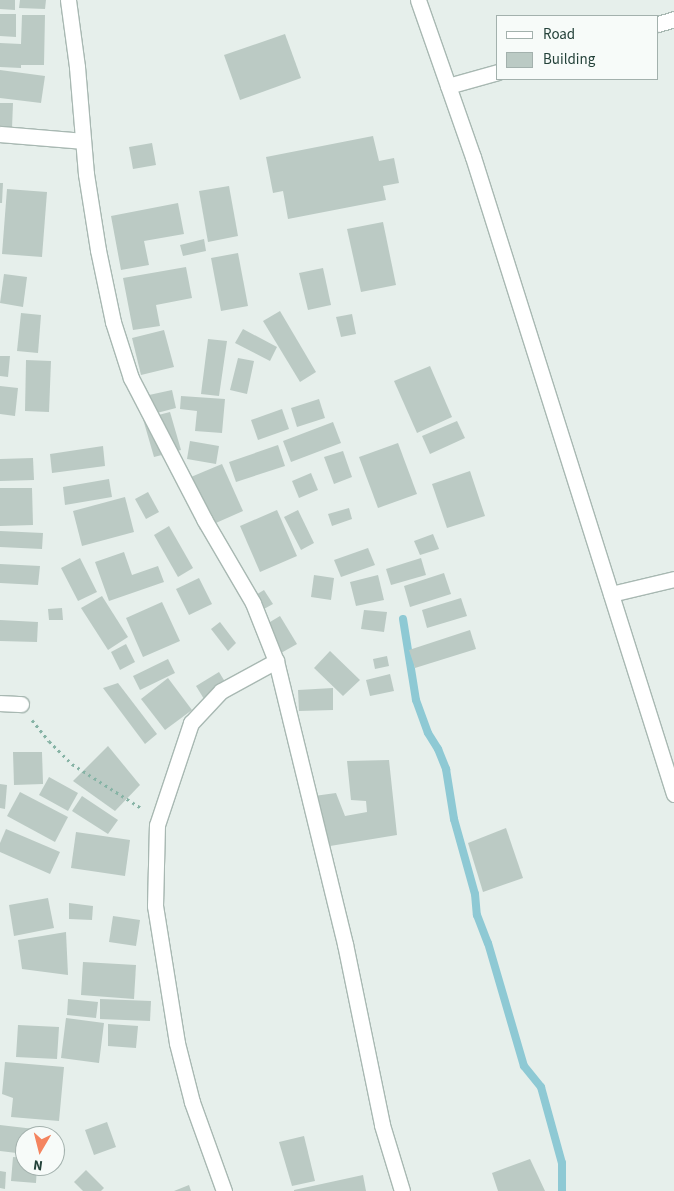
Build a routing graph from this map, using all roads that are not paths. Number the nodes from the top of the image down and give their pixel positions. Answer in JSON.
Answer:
{"nodes":[{"id":1,"x":68,"y":0,"type":"edge"},
{"id":2,"x":418,"y":0,"type":"edge"},
{"id":3,"x":674,"y":18,"type":"edge"},
{"id":4,"x":659,"y":24,"type":"edge"},
{"id":5,"x":497,"y":72,"type":"edge"},
{"id":6,"x":448,"y":86,"type":"junction"},
{"id":7,"x":0,"y":134,"type":"edge"},
{"id":8,"x":83,"y":141,"type":"junction"},
{"id":9,"x":674,"y":579,"type":"edge"},
{"id":10,"x":611,"y":594,"type":"junction"},
{"id":11,"x":276,"y":661,"type":"junction"},
{"id":12,"x":0,"y":703,"type":"edge"},
{"id":13,"x":21,"y":704,"type":"road end"},
{"id":14,"x":674,"y":794,"type":"edge"},
{"id":15,"x":224,"y":1191,"type":"edge"},
{"id":16,"x":402,"y":1191,"type":"edge"}],
"edges":[{"from":1,"to":8,"type":"street"},
{"from":2,"to":6,"type":"street"},
{"from":3,"to":4,"type":"street"},
{"from":5,"to":6,"type":"street"},
{"from":6,"to":10,"type":"street"},
{"from":7,"to":8,"type":"street"},
{"from":8,"to":11,"type":"street"},
{"from":9,"to":10,"type":"street"},
{"from":10,"to":14,"type":"street"},
{"from":11,"to":15,"type":"street"},
{"from":11,"to":16,"type":"street"},
{"from":12,"to":13,"type":"street"}]}
